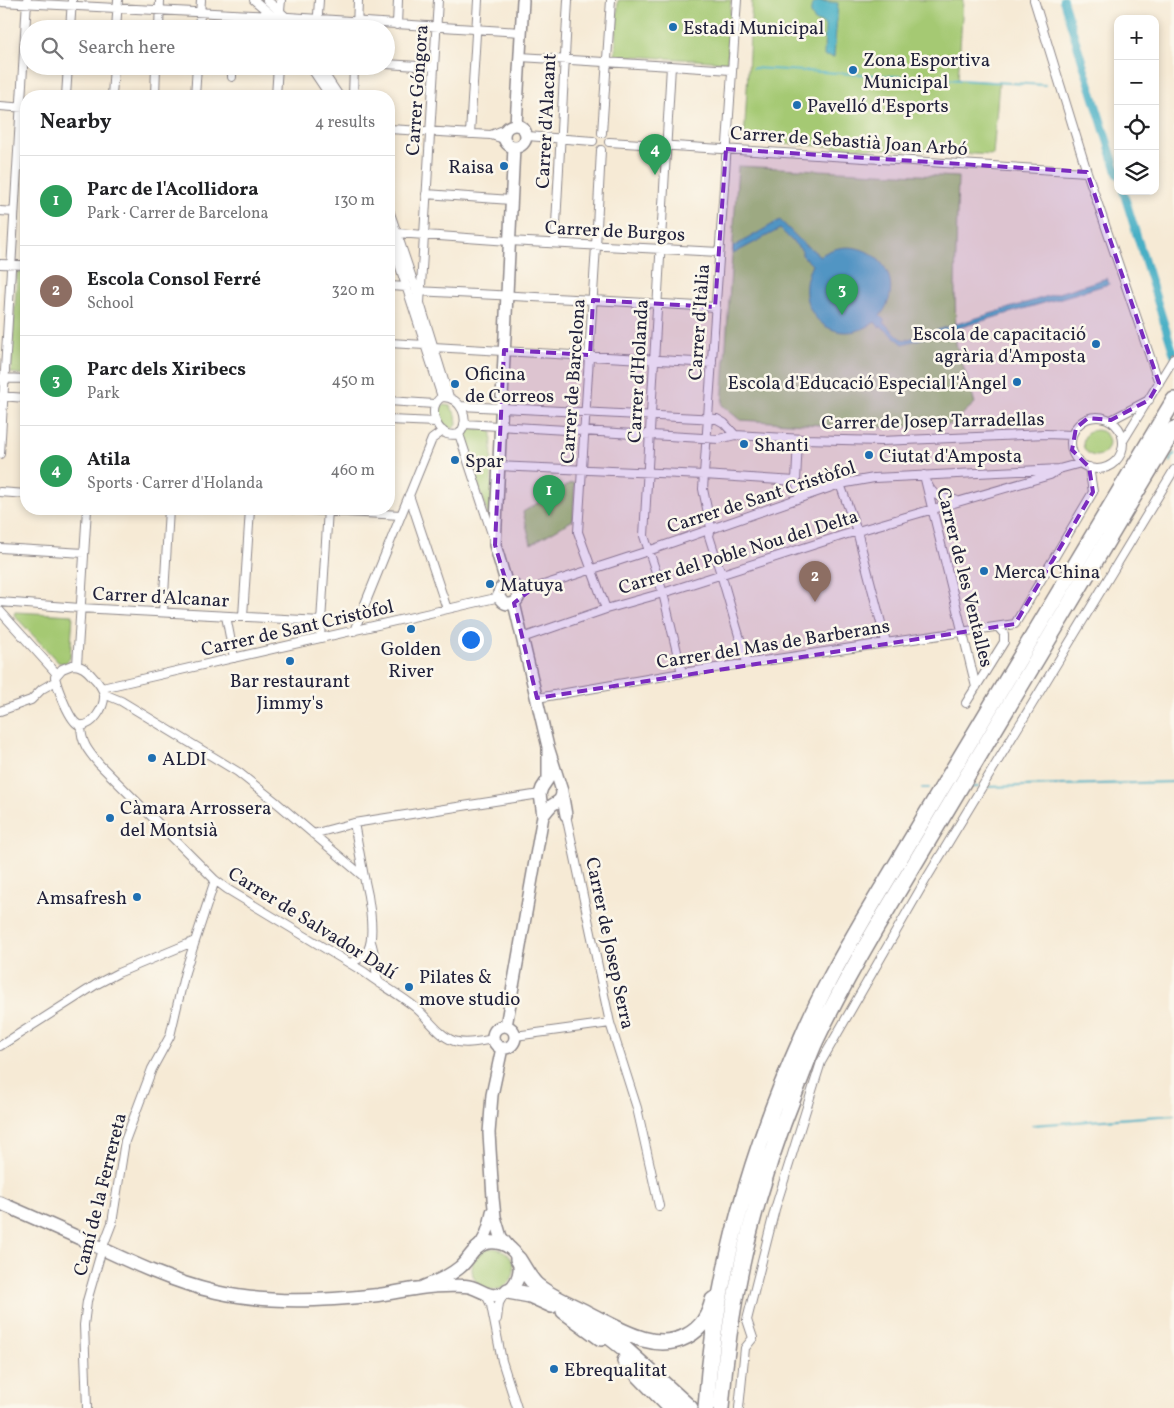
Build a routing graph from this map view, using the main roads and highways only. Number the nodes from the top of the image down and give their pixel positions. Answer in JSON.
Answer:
{"nodes":[{"id":1,"x":1174,"y":400,"type":"edge"},
{"id":2,"x":1174,"y":429,"type":"edge"},
{"id":3,"x":745,"y":1193,"type":"junction"},
{"id":4,"x":0,"y":1203,"type":"edge"},
{"id":5,"x":473,"y":1253,"type":"junction"},
{"id":6,"x":514,"y":1254,"type":"junction"},
{"id":7,"x":423,"y":1287,"type":"junction"},
{"id":8,"x":480,"y":1291,"type":"junction"},
{"id":9,"x":507,"y":1292,"type":"junction"},
{"id":10,"x":567,"y":1308,"type":"junction"},
{"id":11,"x":671,"y":1408,"type":"edge"},
{"id":12,"x":690,"y":1408,"type":"edge"},
{"id":13,"x":706,"y":1408,"type":"edge"},
{"id":14,"x":722,"y":1408,"type":"edge"}],
"edges":[{"from":1,"to":3,"type":"highway"},
{"from":2,"to":14,"type":"highway"},
{"from":3,"to":10,"type":"highway"},
{"from":3,"to":13,"type":"highway"},
{"from":4,"to":7,"type":"main road"},
{"from":5,"to":6,"type":"main road"},
{"from":5,"to":7,"type":"main road"},
{"from":5,"to":8,"type":"main road"},
{"from":6,"to":9,"type":"main road"},
{"from":6,"to":10,"type":"highway"},
{"from":7,"to":8,"type":"main road"},
{"from":8,"to":9,"type":"main road"},
{"from":9,"to":10,"type":"highway"},
{"from":10,"to":11,"type":"highway"},
{"from":10,"to":12,"type":"highway"}]}
